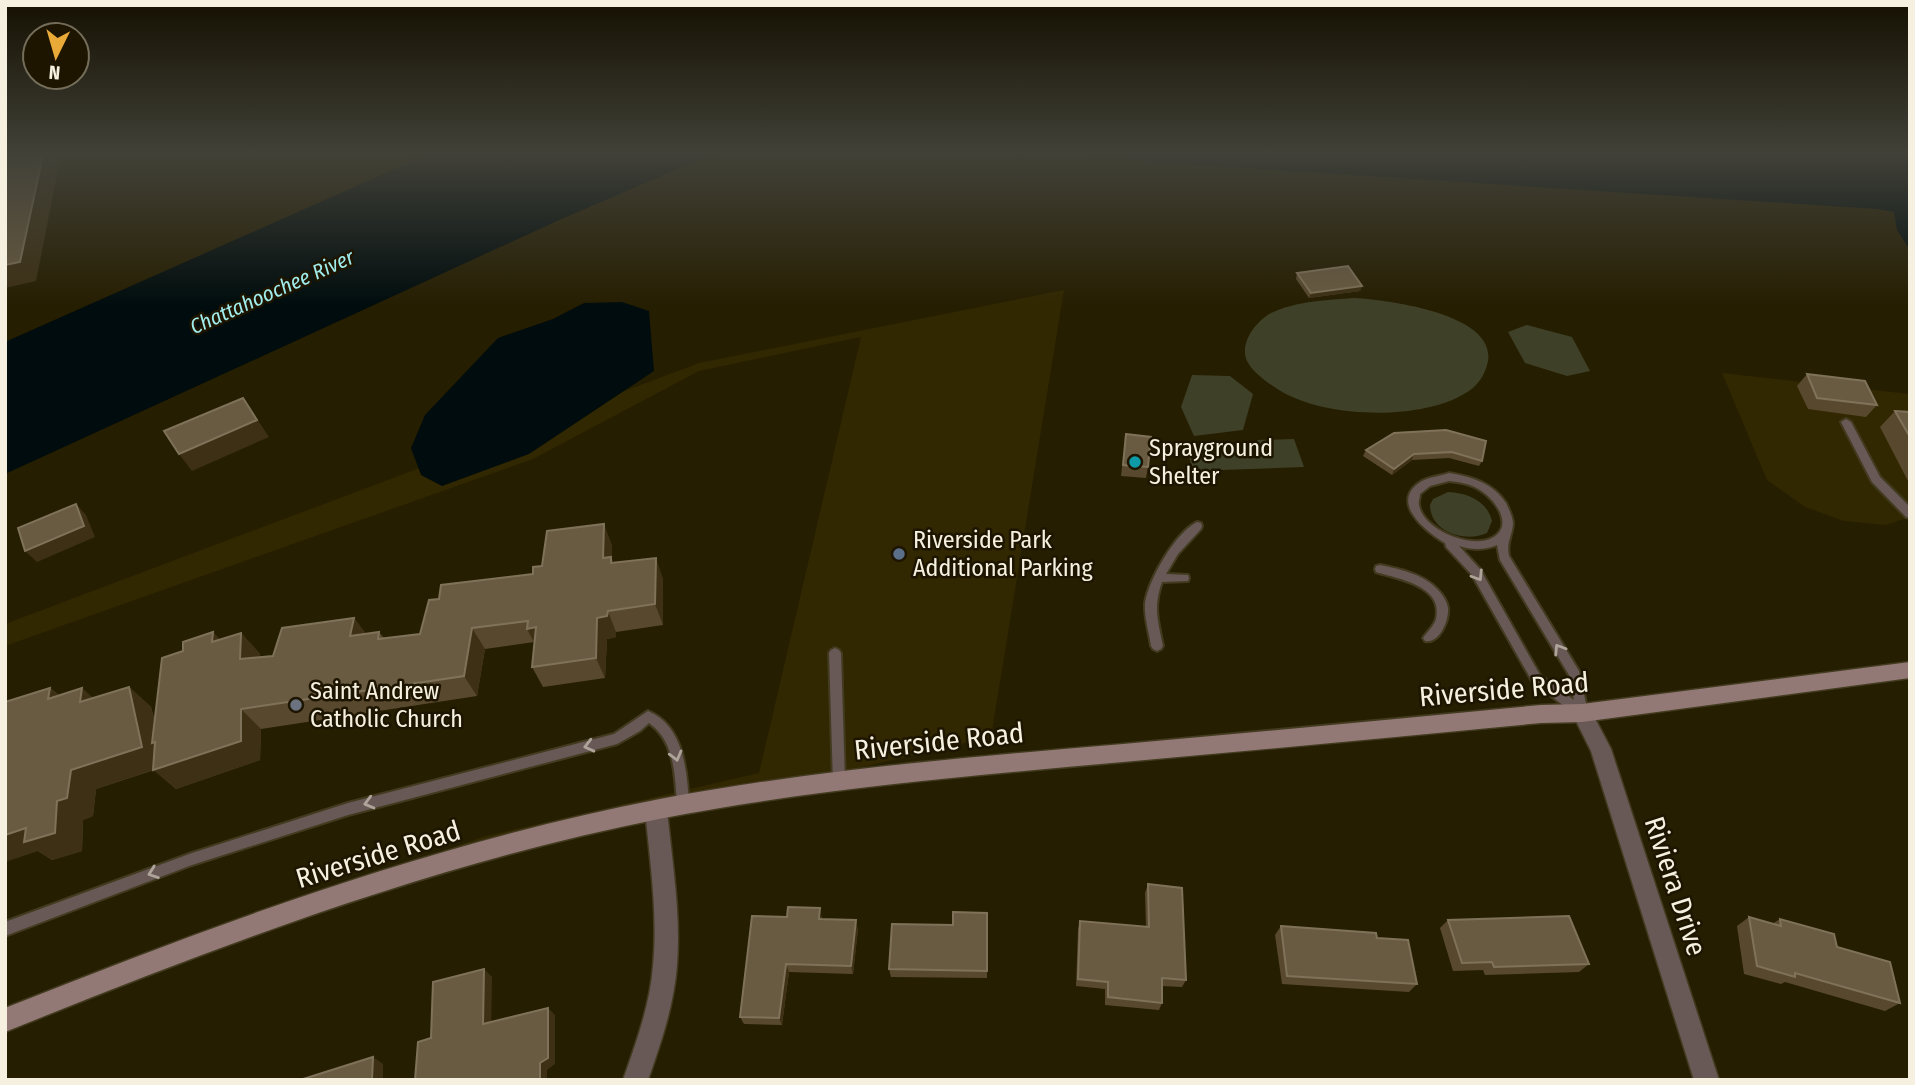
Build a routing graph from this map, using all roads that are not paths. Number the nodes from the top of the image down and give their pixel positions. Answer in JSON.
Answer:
{"nodes":[{"id":1,"x":1846,"y":422,"type":"dead end"},
{"id":2,"x":1910,"y":514,"type":"edge"},
{"id":3,"x":1197,"y":526,"type":"dead end"},
{"id":4,"x":1504,"y":534,"type":"junction"},
{"id":5,"x":1439,"y":536,"type":"junction"},
{"id":6,"x":1380,"y":569,"type":"dead end"},
{"id":7,"x":1158,"y":578,"type":"junction"},
{"id":8,"x":1184,"y":578,"type":"dead end"},
{"id":9,"x":1429,"y":638,"type":"dead end"},
{"id":10,"x":1157,"y":646,"type":"dead end"},
{"id":11,"x":835,"y":653,"type":"dead end"},
{"id":12,"x":1910,"y":670,"type":"edge"},
{"id":13,"x":1582,"y":713,"type":"junction"},
{"id":14,"x":839,"y":782,"type":"junction"},
{"id":15,"x":683,"y":805,"type":"junction"},
{"id":16,"x":656,"y":810,"type":"junction"},
{"id":17,"x":5,"y":929,"type":"edge"},
{"id":18,"x":5,"y":1020,"type":"edge"},
{"id":19,"x":635,"y":1080,"type":"edge"},
{"id":20,"x":1707,"y":1080,"type":"edge"}],
"edges":[{"from":1,"to":2,"type":"lane"},
{"from":3,"to":7,"type":"lane"},
{"from":4,"to":5,"type":"lane"},
{"from":4,"to":5,"type":"lane"},
{"from":13,"to":4,"type":"lane","one_way":true},
{"from":5,"to":13,"type":"lane","one_way":true},
{"from":6,"to":9,"type":"lane"},
{"from":7,"to":8,"type":"lane"},
{"from":7,"to":10,"type":"lane"},
{"from":11,"to":14,"type":"lane"},
{"from":12,"to":13,"type":"street","name":"Riverside Road"},
{"from":13,"to":14,"type":"street","name":"Riverside Road"},
{"from":13,"to":20,"type":"street","name":"Riviera Drive"},
{"from":14,"to":15,"type":"street","name":"Riverside Road"},
{"from":15,"to":16,"type":"street","name":"Riverside Road"},
{"from":15,"to":17,"type":"lane"},
{"from":16,"to":18,"type":"street","name":"Riverside Road"},
{"from":16,"to":19,"type":"street"}]}
